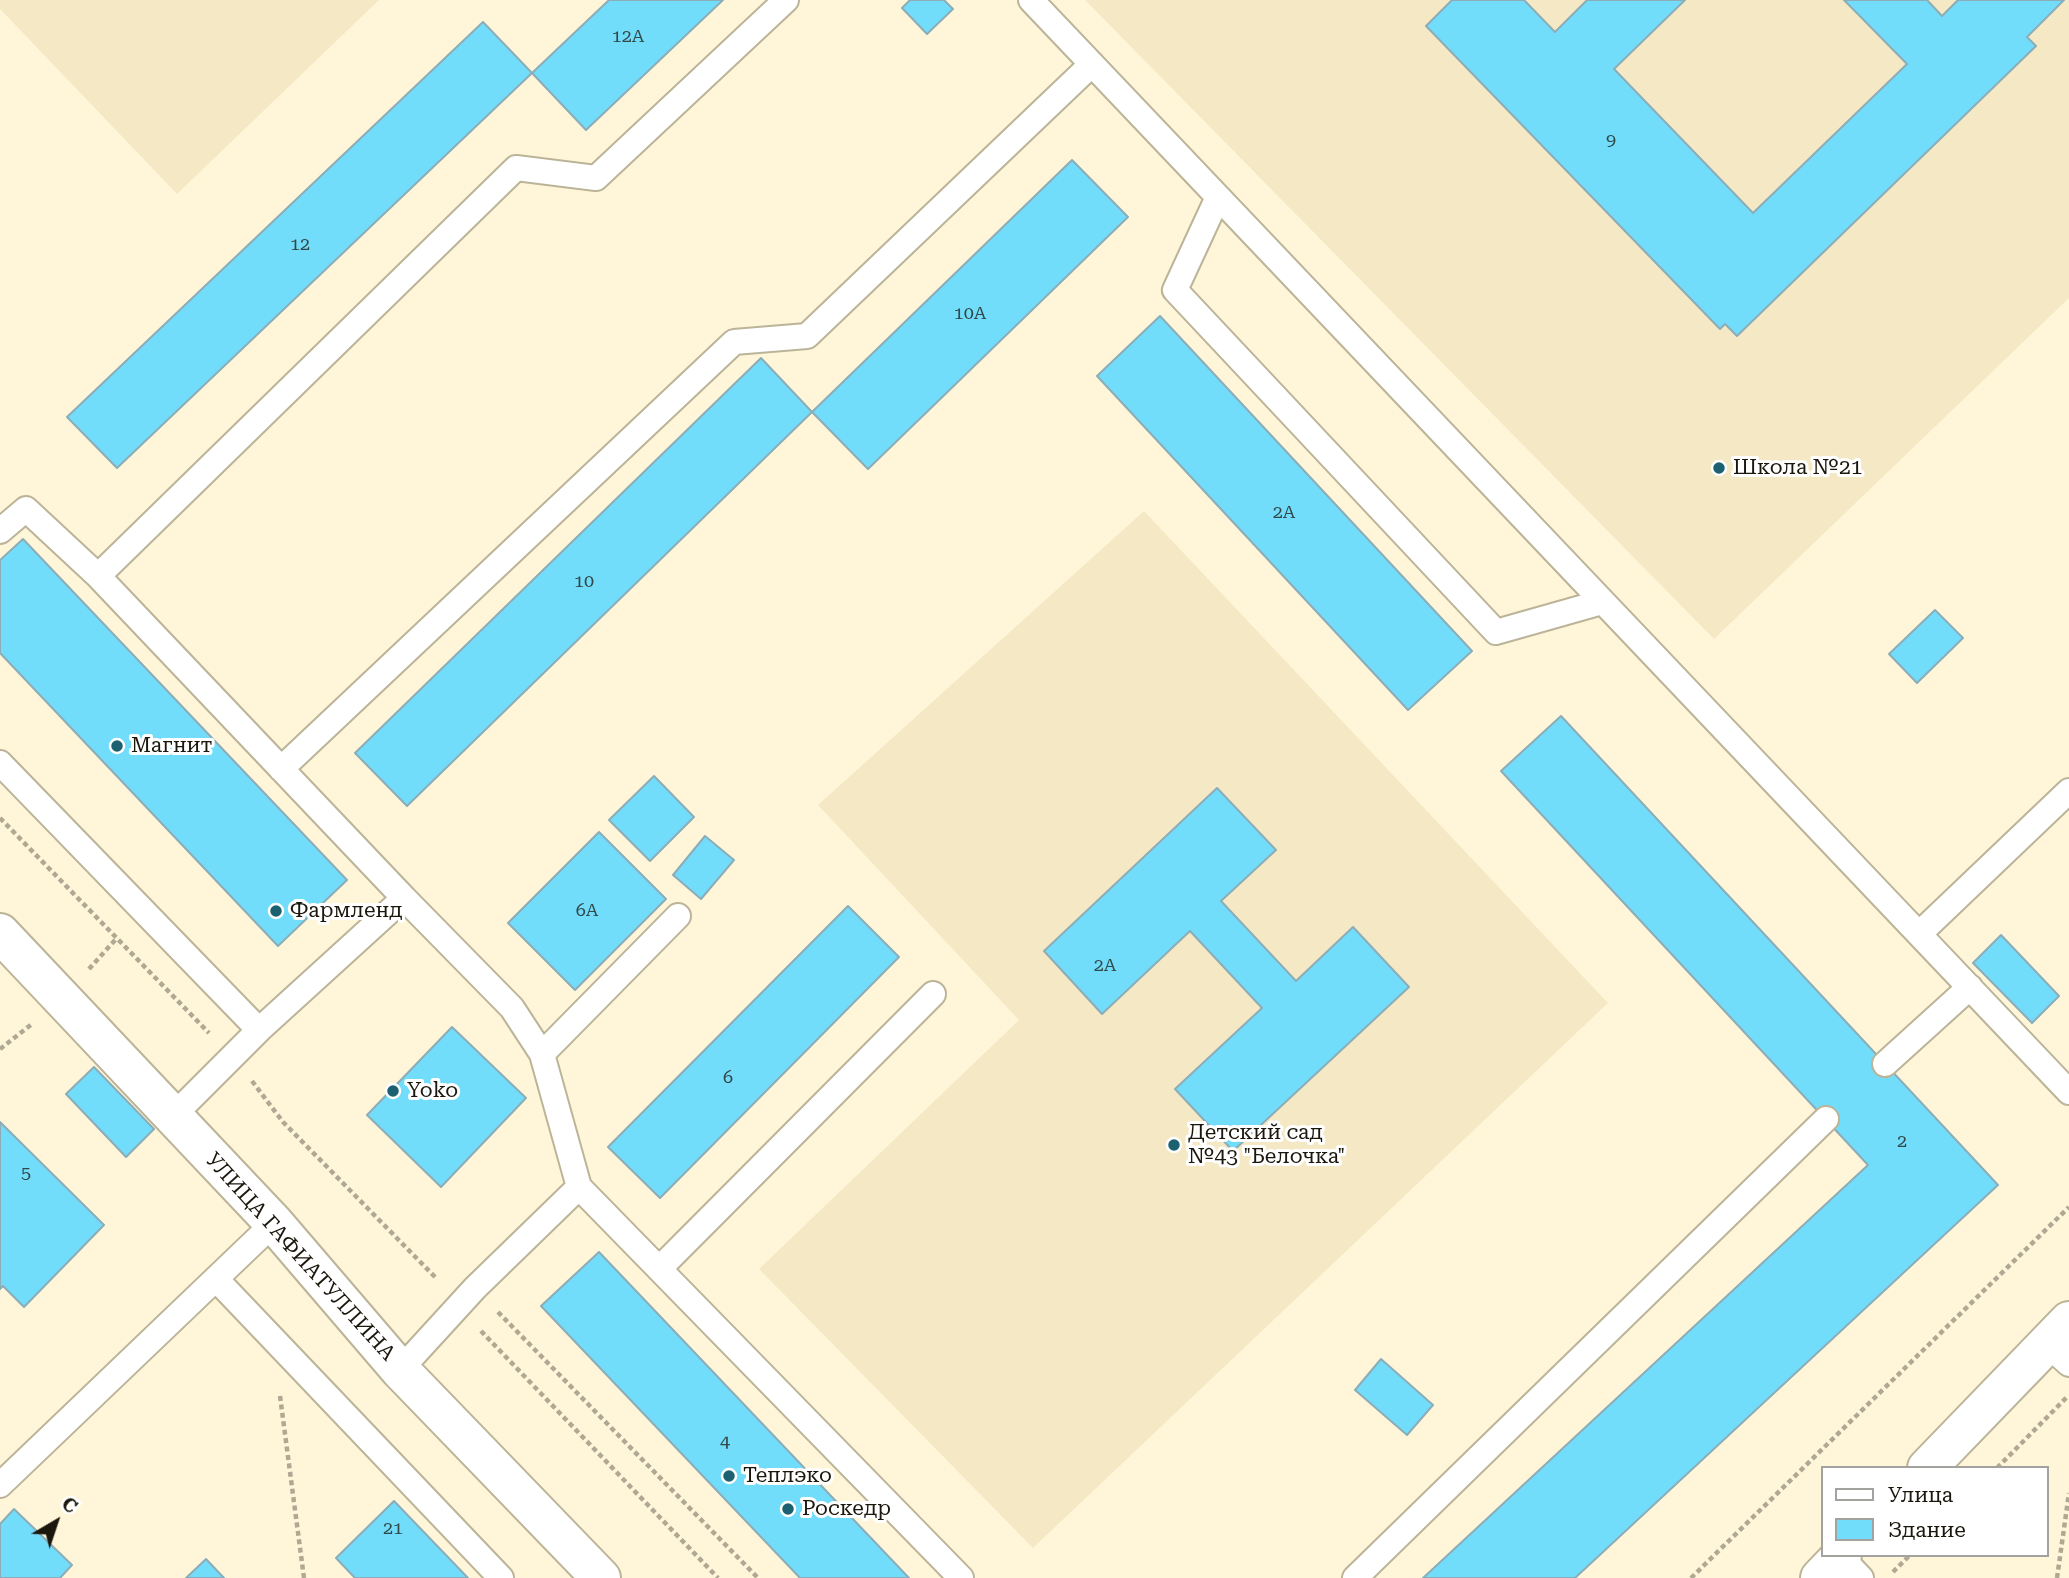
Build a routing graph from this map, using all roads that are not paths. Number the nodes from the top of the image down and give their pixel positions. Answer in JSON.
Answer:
{"nodes":[{"id":1,"x":786,"y":0,"type":"edge"},
{"id":2,"x":1031,"y":0,"type":"edge"},
{"id":3,"x":1092,"y":64,"type":"junction"},
{"id":4,"x":1218,"y":197,"type":"junction"},
{"id":5,"x":0,"y":530,"type":"edge"},
{"id":6,"x":98,"y":576,"type":"junction"},
{"id":7,"x":1602,"y":602,"type":"junction"},
{"id":8,"x":0,"y":763,"type":"edge"},
{"id":9,"x":281,"y":769,"type":"junction"},
{"id":10,"x":2069,"y":791,"type":"edge"},
{"id":11,"x":404,"y":898,"type":"junction"},
{"id":12,"x":678,"y":916,"type":"dead end"},
{"id":13,"x":0,"y":933,"type":"edge"},
{"id":14,"x":1919,"y":934,"type":"junction"},
{"id":15,"x":1970,"y":987,"type":"junction"},
{"id":16,"x":933,"y":994,"type":"dead end"},
{"id":17,"x":259,"y":1030,"type":"junction"},
{"id":18,"x":542,"y":1054,"type":"junction"},
{"id":19,"x":1885,"y":1064,"type":"dead end"},
{"id":20,"x":2069,"y":1091,"type":"edge"},
{"id":21,"x":173,"y":1116,"type":"junction"},
{"id":22,"x":1826,"y":1119,"type":"dead end"},
{"id":23,"x":579,"y":1187,"type":"junction"},
{"id":24,"x":274,"y":1223,"type":"junction"},
{"id":25,"x":659,"y":1269,"type":"junction"},
{"id":26,"x":216,"y":1279,"type":"junction"},
{"id":27,"x":2062,"y":1343,"type":"edge"},
{"id":28,"x":400,"y":1370,"type":"junction"},
{"id":29,"x":1929,"y":1466,"type":"edge"},
{"id":30,"x":0,"y":1485,"type":"edge"},
{"id":31,"x":501,"y":1578,"type":"edge"},
{"id":32,"x":601,"y":1578,"type":"edge"},
{"id":33,"x":961,"y":1578,"type":"edge"},
{"id":34,"x":1355,"y":1578,"type":"edge"}],
"edges":[{"from":1,"to":6,"type":"lane"},
{"from":2,"to":3,"type":"lane"},
{"from":3,"to":4,"type":"lane"},
{"from":3,"to":9,"type":"lane"},
{"from":4,"to":7,"type":"lane"},
{"from":4,"to":7,"type":"lane"},
{"from":5,"to":6,"type":"lane"},
{"from":6,"to":9,"type":"lane"},
{"from":7,"to":14,"type":"lane"},
{"from":8,"to":17,"type":"lane"},
{"from":9,"to":11,"type":"lane"},
{"from":10,"to":14,"type":"lane"},
{"from":11,"to":17,"type":"lane"},
{"from":11,"to":18,"type":"lane"},
{"from":12,"to":18,"type":"lane"},
{"from":13,"to":21,"type":"street","name":"УЛИЦА ГАФИАТУЛЛИНА"},
{"from":14,"to":15,"type":"lane"},
{"from":15,"to":19,"type":"lane"},
{"from":15,"to":20,"type":"lane"},
{"from":16,"to":25,"type":"lane"},
{"from":17,"to":21,"type":"lane"},
{"from":18,"to":23,"type":"lane"},
{"from":21,"to":24,"type":"street","name":"УЛИЦА ГАФИАТУЛЛИНА"},
{"from":22,"to":34,"type":"lane"},
{"from":23,"to":25,"type":"lane"},
{"from":23,"to":28,"type":"lane"},
{"from":24,"to":26,"type":"lane"},
{"from":24,"to":28,"type":"street","name":"УЛИЦА ГАФИАТУЛЛИНА"},
{"from":25,"to":33,"type":"lane"},
{"from":26,"to":30,"type":"lane"},
{"from":26,"to":31,"type":"lane"},
{"from":27,"to":29,"type":"street"},
{"from":28,"to":32,"type":"street","name":"УЛИЦА ГАФИАТУЛЛИНА"}]}
